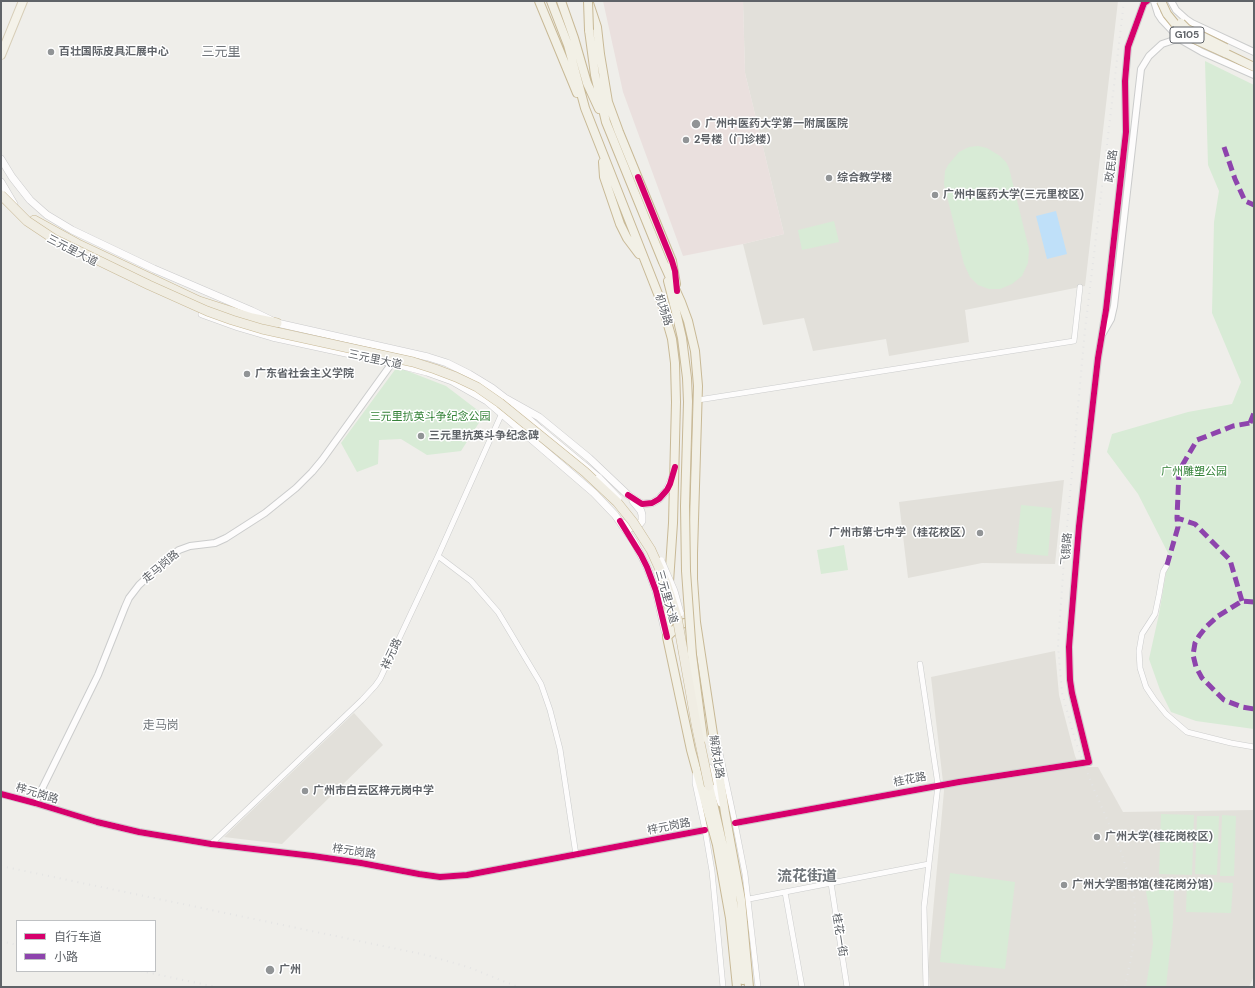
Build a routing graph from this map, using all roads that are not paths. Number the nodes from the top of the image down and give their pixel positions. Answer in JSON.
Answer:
{"nodes":[{"id":1,"x":17,"y":1,"type":"edge"},
{"id":2,"x":23,"y":1,"type":"edge"},
{"id":3,"x":539,"y":1,"type":"edge"},
{"id":4,"x":551,"y":1,"type":"edge"},
{"id":5,"x":561,"y":1,"type":"edge"},
{"id":6,"x":588,"y":1,"type":"edge"},
{"id":7,"x":1147,"y":1,"type":"edge"},
{"id":8,"x":1154,"y":1,"type":"edge"},
{"id":9,"x":1160,"y":1,"type":"edge"},
{"id":10,"x":1166,"y":1,"type":"edge"},
{"id":11,"x":1171,"y":1,"type":"edge"},
{"id":12,"x":1186,"y":19,"type":"junction"},
{"id":13,"x":1192,"y":23,"type":"junction"},
{"id":14,"x":1181,"y":40,"type":"junction"},
{"id":15,"x":1,"y":42,"type":"edge"},
{"id":16,"x":1226,"y":51,"type":"junction"},
{"id":17,"x":1254,"y":52,"type":"edge"},
{"id":18,"x":1,"y":55,"type":"edge"},
{"id":19,"x":1254,"y":61,"type":"edge"},
{"id":20,"x":1254,"y":67,"type":"edge"},
{"id":21,"x":1254,"y":75,"type":"edge"},
{"id":22,"x":585,"y":108,"type":"junction"},
{"id":23,"x":606,"y":122,"type":"junction"},
{"id":24,"x":1,"y":159,"type":"edge"},
{"id":25,"x":638,"y":177,"type":"junction"},
{"id":26,"x":629,"y":180,"type":"junction"},
{"id":27,"x":1,"y":182,"type":"edge"},
{"id":28,"x":1,"y":195,"type":"edge"},
{"id":29,"x":1,"y":202,"type":"edge"},
{"id":30,"x":26,"y":223,"type":"junction"},
{"id":31,"x":663,"y":262,"type":"junction"},
{"id":32,"x":1080,"y":287,"type":"dead end"},
{"id":33,"x":677,"y":291,"type":"junction"},
{"id":34,"x":277,"y":324,"type":"junction"},
{"id":35,"x":1101,"y":336,"type":"junction"},
{"id":36,"x":392,"y":363,"type":"junction"},
{"id":37,"x":505,"y":398,"type":"junction"},
{"id":38,"x":698,"y":400,"type":"junction"},
{"id":39,"x":502,"y":413,"type":"junction"},
{"id":40,"x":675,"y":467,"type":"junction"},
{"id":41,"x":628,"y":495,"type":"junction"},
{"id":42,"x":620,"y":521,"type":"junction"},
{"id":43,"x":673,"y":523,"type":"junction"},
{"id":44,"x":693,"y":526,"type":"junction"},
{"id":45,"x":438,"y":556,"type":"junction"},
{"id":46,"x":1167,"y":565,"type":"dead end"},
{"id":47,"x":697,"y":627,"type":"junction"},
{"id":48,"x":667,"y":637,"type":"junction"},
{"id":49,"x":920,"y":664,"type":"dead end"},
{"id":50,"x":704,"y":679,"type":"junction"},
{"id":51,"x":1254,"y":747,"type":"edge"},
{"id":52,"x":1089,"y":762,"type":"joint"},
{"id":53,"x":695,"y":766,"type":"junction"},
{"id":54,"x":938,"y":785,"type":"junction"},
{"id":55,"x":709,"y":786,"type":"junction"},
{"id":56,"x":1,"y":794,"type":"edge"},
{"id":57,"x":35,"y":803,"type":"junction"},
{"id":58,"x":725,"y":813,"type":"junction"},
{"id":59,"x":735,"y":823,"type":"junction"},
{"id":60,"x":705,"y":830,"type":"junction"},
{"id":61,"x":210,"y":844,"type":"junction"},
{"id":62,"x":576,"y":855,"type":"junction"},
{"id":63,"x":928,"y":864,"type":"junction"},
{"id":64,"x":831,"y":883,"type":"junction"},
{"id":65,"x":785,"y":892,"type":"junction"},
{"id":66,"x":748,"y":899,"type":"junction"},
{"id":67,"x":723,"y":987,"type":"edge"},
{"id":68,"x":737,"y":987,"type":"edge"},
{"id":69,"x":744,"y":987,"type":"edge"},
{"id":70,"x":749,"y":987,"type":"edge"},
{"id":71,"x":758,"y":987,"type":"edge"},
{"id":72,"x":802,"y":987,"type":"edge"},
{"id":73,"x":847,"y":987,"type":"edge"},
{"id":74,"x":926,"y":987,"type":"edge"}],
"edges":[{"from":1,"to":15,"type":"main road"},
{"from":2,"to":18,"type":"main road"},
{"from":3,"to":22,"type":"highway"},
{"from":4,"to":22,"type":"highway"},
{"from":5,"to":23,"type":"highway"},
{"from":6,"to":23,"type":"highway","name":"机场路","bridge":true},
{"from":6,"to":25,"type":"highway"},
{"from":7,"to":35,"type":"street","name":"政民路"},
{"from":8,"to":14,"type":"street"},
{"from":9,"to":16,"type":"highway","number":"G105","bridge":true},
{"from":10,"to":12,"type":"street"},
{"from":10,"to":16,"type":"highway","number":"G105","bridge":true},
{"from":11,"to":12,"type":"street"},
{"from":12,"to":13,"type":"street"},
{"from":13,"to":14,"type":"street"},
{"from":13,"to":17,"type":"street"},
{"from":14,"to":21,"type":"street"},
{"from":14,"to":35,"type":"street","name":"政民路"},
{"from":16,"to":19,"type":"highway","number":"G105"},
{"from":16,"to":20,"type":"highway","number":"G105"},
{"from":22,"to":40,"type":"highway","name":"机场路"},
{"from":23,"to":26,"type":"highway","name":"机场路"},
{"from":24,"to":34,"type":"main road","name":"三元里大道"},
{"from":25,"to":26,"type":"highway"},
{"from":25,"to":33,"type":"highway"},
{"from":26,"to":31,"type":"highway","name":"机场路"},
{"from":27,"to":30,"type":"main road","name":"三元里大道"},
{"from":28,"to":34,"type":"highway","bridge":true},
{"from":28,"to":55,"type":"highway","bridge":true},
{"from":29,"to":30,"type":"main road"},
{"from":30,"to":36,"type":"main road","name":"三元里大道"},
{"from":31,"to":33,"type":"highway","name":"机场路"},
{"from":31,"to":55,"type":"highway","bridge":true},
{"from":32,"to":38,"type":"street"},
{"from":33,"to":38,"type":"highway","name":"机场路"},
{"from":34,"to":37,"type":"main road","name":"三元里大道"},
{"from":35,"to":52,"type":"street","name":"飞鹅路"},
{"from":36,"to":39,"type":"main road","name":"三元里大道"},
{"from":36,"to":57,"type":"street","name":"走马岗路"},
{"from":37,"to":41,"type":"main road","name":"三元里大道"},
{"from":37,"to":58,"type":"main road","bridge":true},
{"from":38,"to":44,"type":"highway","name":"机场路"},
{"from":39,"to":42,"type":"main road","name":"三元里大道"},
{"from":39,"to":45,"type":"street","name":"祥元路"},
{"from":40,"to":41,"type":"main road","name":"三元里大道"},
{"from":40,"to":43,"type":"highway","name":"机场路"},
{"from":41,"to":42,"type":"main road"},
{"from":42,"to":48,"type":"main road","name":"三元里大道"},
{"from":43,"to":44,"type":"highway"},
{"from":43,"to":48,"type":"highway","name":"机场路"},
{"from":44,"to":47,"type":"highway","name":"解放北路"},
{"from":45,"to":61,"type":"street","name":"祥元路"},
{"from":45,"to":62,"type":"street"},
{"from":46,"to":51,"type":"street"},
{"from":47,"to":48,"type":"highway"},
{"from":47,"to":50,"type":"highway","name":"解放北路"},
{"from":48,"to":53,"type":"highway","name":"解放北路"},
{"from":49,"to":54,"type":"street"},
{"from":50,"to":58,"type":"highway","name":"解放北路"},
{"from":50,"to":59,"type":"street"},
{"from":52,"to":54,"type":"street","name":"桂花路"},
{"from":53,"to":60,"type":"street"},
{"from":53,"to":68,"type":"highway","name":"解放北路"},
{"from":54,"to":59,"type":"street","name":"桂花路"},
{"from":54,"to":63,"type":"street"},
{"from":55,"to":69,"type":"highway"},
{"from":56,"to":57,"type":"street","name":"梓元岗路"},
{"from":57,"to":61,"type":"street","name":"梓元岗路"},
{"from":58,"to":70,"type":"highway","name":"解放北路"},
{"from":59,"to":66,"type":"street"},
{"from":60,"to":62,"type":"street","name":"梓元岗路"},
{"from":60,"to":67,"type":"street"},
{"from":61,"to":62,"type":"street","name":"梓元岗路"},
{"from":63,"to":64,"type":"street"},
{"from":63,"to":74,"type":"street"},
{"from":64,"to":65,"type":"street"},
{"from":64,"to":73,"type":"street","name":"桂花一街"},
{"from":65,"to":66,"type":"street"},
{"from":65,"to":72,"type":"street"},
{"from":66,"to":71,"type":"street"}]}
